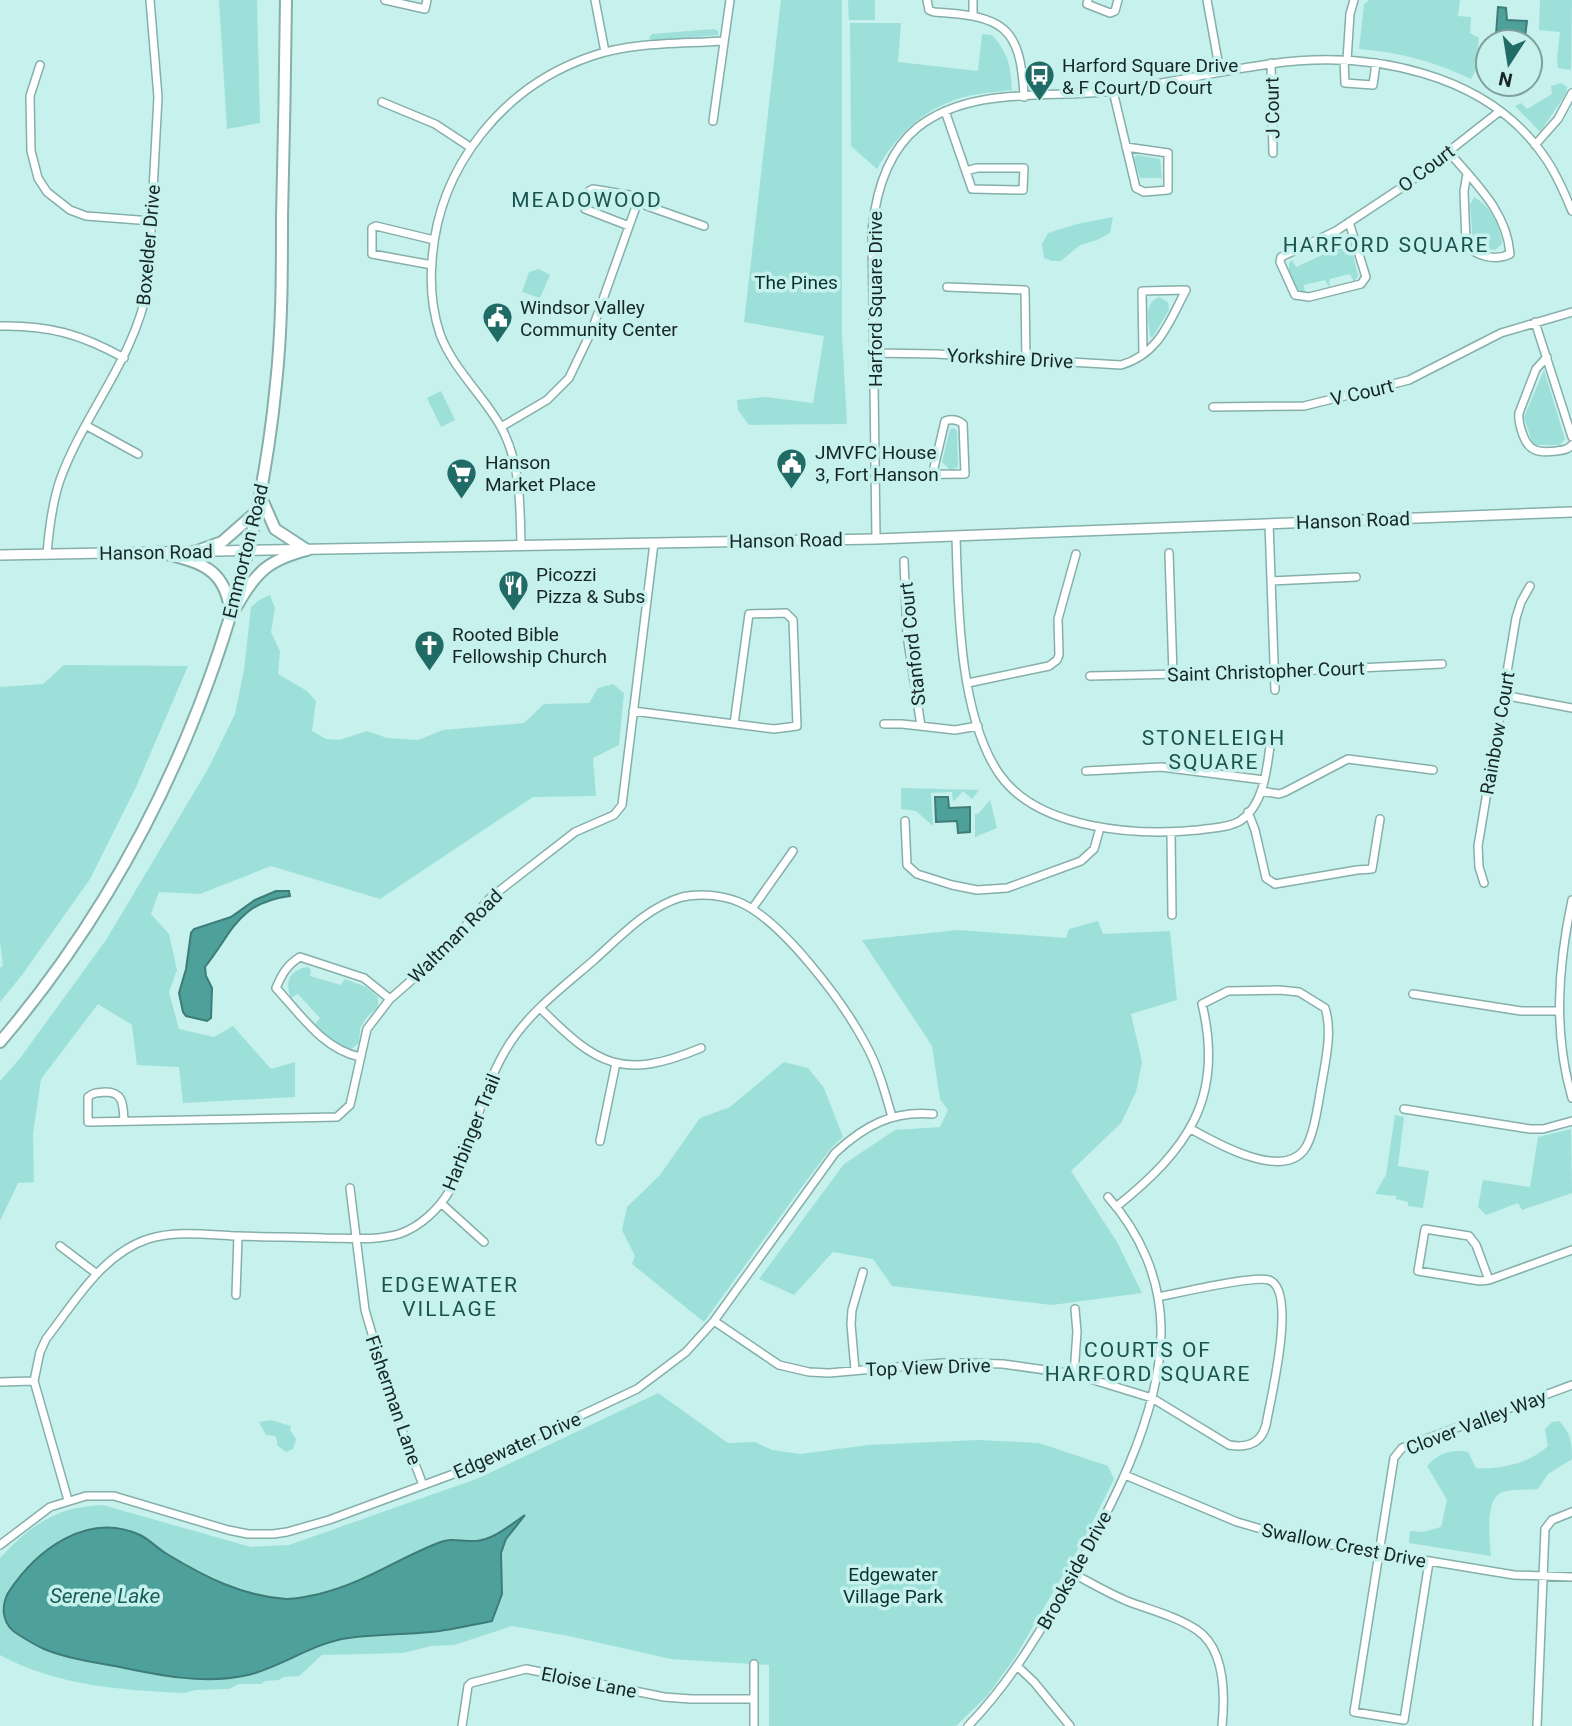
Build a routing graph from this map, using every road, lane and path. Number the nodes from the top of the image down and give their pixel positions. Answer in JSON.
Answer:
{"nodes":[{"id":1,"x":150,"y":0,"type":"edge"},
{"id":2,"x":286,"y":0,"type":"edge"},
{"id":3,"x":385,"y":0,"type":"edge"},
{"id":4,"x":427,"y":0,"type":"edge"},
{"id":5,"x":595,"y":0,"type":"edge"},
{"id":6,"x":730,"y":0,"type":"edge"},
{"id":7,"x":927,"y":0,"type":"edge"},
{"id":8,"x":973,"y":0,"type":"edge"},
{"id":9,"x":1088,"y":0,"type":"edge"},
{"id":10,"x":1118,"y":0,"type":"edge"},
{"id":11,"x":1207,"y":0,"type":"edge"},
{"id":12,"x":1354,"y":0,"type":"edge"},
{"id":13,"x":973,"y":15,"type":"junction"},
{"id":14,"x":723,"y":41,"type":"junction"},
{"id":15,"x":605,"y":52,"type":"junction"},
{"id":16,"x":1345,"y":60,"type":"junction"},
{"id":17,"x":1376,"y":63,"type":"junction"},
{"id":18,"x":1271,"y":64,"type":"junction"},
{"id":19,"x":40,"y":65,"type":"dead end"},
{"id":20,"x":1220,"y":72,"type":"junction"},
{"id":21,"x":1114,"y":91,"type":"junction"},
{"id":22,"x":1572,"y":93,"type":"edge"},
{"id":23,"x":1024,"y":97,"type":"junction"},
{"id":24,"x":382,"y":102,"type":"dead end"},
{"id":25,"x":945,"y":111,"type":"junction"},
{"id":26,"x":1500,"y":111,"type":"junction"},
{"id":27,"x":713,"y":121,"type":"dead end"},
{"id":28,"x":1535,"y":145,"type":"junction"},
{"id":29,"x":470,"y":147,"type":"junction"},
{"id":30,"x":1126,"y":147,"type":"junction"},
{"id":31,"x":1448,"y":151,"type":"junction"},
{"id":32,"x":1273,"y":153,"type":"dead end"},
{"id":33,"x":966,"y":171,"type":"junction"},
{"id":34,"x":1467,"y":174,"type":"junction"},
{"id":35,"x":1568,"y":193,"type":"edge"},
{"id":36,"x":638,"y":201,"type":"junction"},
{"id":37,"x":1572,"y":211,"type":"edge"},
{"id":38,"x":152,"y":221,"type":"junction"},
{"id":39,"x":1349,"y":222,"type":"junction"},
{"id":40,"x":629,"y":226,"type":"junction"},
{"id":41,"x":704,"y":226,"type":"dead end"},
{"id":42,"x":434,"y":240,"type":"junction"},
{"id":43,"x":432,"y":265,"type":"junction"},
{"id":44,"x":947,"y":288,"type":"dead end"},
{"id":45,"x":1572,"y":312,"type":"edge"},
{"id":46,"x":1535,"y":321,"type":"junction"},
{"id":47,"x":0,"y":326,"type":"edge"},
{"id":48,"x":874,"y":353,"type":"junction"},
{"id":49,"x":1143,"y":354,"type":"junction"},
{"id":50,"x":1547,"y":357,"type":"junction"},
{"id":51,"x":124,"y":358,"type":"junction"},
{"id":52,"x":1026,"y":360,"type":"junction"},
{"id":53,"x":1213,"y":407,"type":"dead end"},
{"id":54,"x":87,"y":426,"type":"junction"},
{"id":55,"x":501,"y":427,"type":"junction"},
{"id":56,"x":1572,"y":437,"type":"edge"},
{"id":57,"x":1572,"y":445,"type":"edge"},
{"id":58,"x":138,"y":454,"type":"dead end"},
{"id":59,"x":875,"y":475,"type":"junction"},
{"id":60,"x":932,"y":476,"type":"junction"},
{"id":61,"x":260,"y":495,"type":"junction"},
{"id":62,"x":257,"y":511,"type":"junction"},
{"id":63,"x":1572,"y":512,"type":"edge"},
{"id":64,"x":1269,"y":523,"type":"junction"},
{"id":65,"x":956,"y":536,"type":"junction"},
{"id":66,"x":877,"y":539,"type":"junction"},
{"id":67,"x":654,"y":543,"type":"junction"},
{"id":68,"x":521,"y":545,"type":"junction"},
{"id":69,"x":307,"y":550,"type":"junction"},
{"id":70,"x":247,"y":551,"type":"junction"},
{"id":71,"x":159,"y":552,"type":"junction"},
{"id":72,"x":194,"y":552,"type":"junction"},
{"id":73,"x":1168,"y":553,"type":"dead end"},
{"id":74,"x":47,"y":554,"type":"junction"},
{"id":75,"x":1076,"y":554,"type":"dead end"},
{"id":76,"x":0,"y":555,"type":"edge"},
{"id":77,"x":904,"y":561,"type":"dead end"},
{"id":78,"x":1356,"y":577,"type":"dead end"},
{"id":79,"x":1271,"y":581,"type":"junction"},
{"id":80,"x":1530,"y":586,"type":"dead end"},
{"id":81,"x":231,"y":611,"type":"junction"},
{"id":82,"x":227,"y":625,"type":"junction"},
{"id":83,"x":1442,"y":664,"type":"dead end"},
{"id":84,"x":1275,"y":672,"type":"junction"},
{"id":85,"x":1173,"y":674,"type":"junction"},
{"id":86,"x":1090,"y":677,"type":"dead end"},
{"id":87,"x":968,"y":683,"type":"junction"},
{"id":88,"x":1275,"y":690,"type":"dead end"},
{"id":89,"x":1503,"y":695,"type":"junction"},
{"id":90,"x":1572,"y":708,"type":"edge"},
{"id":91,"x":634,"y":712,"type":"junction"},
{"id":92,"x":734,"y":724,"type":"junction"},
{"id":93,"x":884,"y":724,"type":"dead end"},
{"id":94,"x":920,"y":726,"type":"junction"},
{"id":95,"x":978,"y":726,"type":"junction"},
{"id":96,"x":1272,"y":733,"type":"dead end"},
{"id":97,"x":1433,"y":770,"type":"dead end"},
{"id":98,"x":1086,"y":771,"type":"dead end"},
{"id":99,"x":1264,"y":780,"type":"junction"},
{"id":100,"x":1261,"y":791,"type":"junction"},
{"id":101,"x":1248,"y":812,"type":"junction"},
{"id":102,"x":1380,"y":819,"type":"dead end"},
{"id":103,"x":905,"y":821,"type":"dead end"},
{"id":104,"x":1100,"y":828,"type":"junction"},
{"id":105,"x":1171,"y":832,"type":"junction"},
{"id":106,"x":793,"y":851,"type":"dead end"},
{"id":107,"x":1485,"y":883,"type":"dead end"},
{"id":108,"x":1572,"y":900,"type":"edge"},
{"id":109,"x":752,"y":909,"type":"junction"},
{"id":110,"x":1172,"y":915,"type":"dead end"},
{"id":111,"x":1562,"y":946,"type":"junction"},
{"id":112,"x":1572,"y":951,"type":"edge"},
{"id":113,"x":1413,"y":994,"type":"dead end"},
{"id":114,"x":390,"y":999,"type":"junction"},
{"id":115,"x":540,"y":1008,"type":"junction"},
{"id":116,"x":1559,"y":1011,"type":"junction"},
{"id":117,"x":0,"y":1042,"type":"edge"},
{"id":118,"x":701,"y":1048,"type":"dead end"},
{"id":119,"x":360,"y":1057,"type":"junction"},
{"id":120,"x":616,"y":1063,"type":"junction"},
{"id":121,"x":1572,"y":1098,"type":"edge"},
{"id":122,"x":1404,"y":1109,"type":"dead end"},
{"id":123,"x":933,"y":1114,"type":"dead end"},
{"id":124,"x":892,"y":1117,"type":"junction"},
{"id":125,"x":124,"y":1121,"type":"junction"},
{"id":126,"x":1572,"y":1121,"type":"edge"},
{"id":127,"x":1191,"y":1129,"type":"junction"},
{"id":128,"x":600,"y":1141,"type":"dead end"},
{"id":129,"x":350,"y":1188,"type":"dead end"},
{"id":130,"x":1108,"y":1197,"type":"dead end"},
{"id":131,"x":442,"y":1204,"type":"junction"},
{"id":132,"x":1116,"y":1206,"type":"junction"},
{"id":133,"x":237,"y":1236,"type":"junction"},
{"id":134,"x":355,"y":1238,"type":"junction"},
{"id":135,"x":484,"y":1242,"type":"dead end"},
{"id":136,"x":60,"y":1245,"type":"dead end"},
{"id":137,"x":1572,"y":1250,"type":"edge"},
{"id":138,"x":863,"y":1272,"type":"dead end"},
{"id":139,"x":97,"y":1274,"type":"junction"},
{"id":140,"x":1489,"y":1280,"type":"junction"},
{"id":141,"x":236,"y":1294,"type":"dead end"},
{"id":142,"x":1158,"y":1297,"type":"junction"},
{"id":143,"x":1075,"y":1309,"type":"dead end"},
{"id":144,"x":714,"y":1321,"type":"junction"},
{"id":145,"x":855,"y":1370,"type":"junction"},
{"id":146,"x":1074,"y":1374,"type":"junction"},
{"id":147,"x":34,"y":1381,"type":"junction"},
{"id":148,"x":0,"y":1382,"type":"edge"},
{"id":149,"x":1572,"y":1385,"type":"edge"},
{"id":150,"x":1152,"y":1398,"type":"junction"},
{"id":151,"x":1125,"y":1475,"type":"junction"},
{"id":152,"x":423,"y":1485,"type":"junction"},
{"id":153,"x":68,"y":1500,"type":"junction"},
{"id":154,"x":1572,"y":1512,"type":"edge"},
{"id":155,"x":0,"y":1545,"type":"edge"},
{"id":156,"x":1379,"y":1553,"type":"junction"},
{"id":157,"x":1429,"y":1562,"type":"junction"},
{"id":158,"x":1074,"y":1574,"type":"junction"},
{"id":159,"x":1542,"y":1577,"type":"junction"},
{"id":160,"x":1572,"y":1577,"type":"edge"},
{"id":161,"x":754,"y":1664,"type":"dead end"},
{"id":162,"x":1017,"y":1666,"type":"junction"},
{"id":163,"x":754,"y":1699,"type":"junction"},
{"id":164,"x":462,"y":1726,"type":"edge"},
{"id":165,"x":754,"y":1726,"type":"edge"},
{"id":166,"x":968,"y":1726,"type":"edge"},
{"id":167,"x":1070,"y":1726,"type":"edge"},
{"id":168,"x":1222,"y":1726,"type":"edge"},
{"id":169,"x":1537,"y":1726,"type":"edge"}],
"edges":[{"from":1,"to":38,"type":"street","name":"Boxelder Drive"},
{"from":2,"to":61,"type":"main road","name":"Emmorton Road"},
{"from":3,"to":4,"type":"street"},
{"from":5,"to":15,"type":"street"},
{"from":6,"to":14,"type":"street"},
{"from":7,"to":13,"type":"street"},
{"from":8,"to":13,"type":"street"},
{"from":9,"to":10,"type":"street"},
{"from":11,"to":20,"type":"street"},
{"from":12,"to":16,"type":"street"},
{"from":13,"to":23,"type":"street"},
{"from":14,"to":15,"type":"street"},
{"from":14,"to":27,"type":"street"},
{"from":15,"to":29,"type":"street"},
{"from":16,"to":17,"type":"street","name":"Harford Square Drive"},
{"from":16,"to":17,"type":"street"},
{"from":16,"to":18,"type":"street","name":"Harford Square Drive"},
{"from":17,"to":26,"type":"street","name":"Harford Square Drive"},
{"from":18,"to":20,"type":"street","name":"Harford Square Drive"},
{"from":18,"to":32,"type":"street","name":"J Court"},
{"from":19,"to":38,"type":"street"},
{"from":20,"to":21,"type":"street","name":"Harford Square Drive"},
{"from":21,"to":23,"type":"street","name":"Harford Square Drive"},
{"from":21,"to":30,"type":"street"},
{"from":22,"to":28,"type":"street"},
{"from":23,"to":25,"type":"street","name":"Harford Square Drive"},
{"from":24,"to":29,"type":"street"},
{"from":25,"to":33,"type":"street"},
{"from":25,"to":48,"type":"street","name":"Harford Square Drive"},
{"from":26,"to":28,"type":"street","name":"Harford Square Drive"},
{"from":26,"to":31,"type":"street","name":"O Court"},
{"from":28,"to":35,"type":"street","name":"Harford Square Drive"},
{"from":29,"to":42,"type":"street"},
{"from":30,"to":30,"type":"street"},
{"from":31,"to":34,"type":"street"},
{"from":31,"to":39,"type":"street","name":"O Court"},
{"from":33,"to":33,"type":"street"},
{"from":34,"to":34,"type":"street"},
{"from":35,"to":37,"type":"street","name":"Harford Square Drive"},
{"from":36,"to":40,"type":"street"},
{"from":36,"to":40,"type":"street"},
{"from":36,"to":41,"type":"street"},
{"from":38,"to":51,"type":"street","name":"Boxelder Drive"},
{"from":39,"to":39,"type":"street","name":"O Court"},
{"from":40,"to":55,"type":"street"},
{"from":42,"to":43,"type":"street"},
{"from":42,"to":43,"type":"street"},
{"from":43,"to":55,"type":"street"},
{"from":44,"to":52,"type":"street"},
{"from":45,"to":46,"type":"street","name":"V Court"},
{"from":46,"to":50,"type":"street"},
{"from":46,"to":53,"type":"street","name":"V Court"},
{"from":47,"to":51,"type":"street"},
{"from":48,"to":52,"type":"street","name":"Yorkshire Drive"},
{"from":48,"to":59,"type":"street","name":"Harford Square Drive"},
{"from":49,"to":49,"type":"street","name":"Yorkshire Drive"},
{"from":49,"to":52,"type":"street","name":"Yorkshire Drive"},
{"from":50,"to":56,"type":"street"},
{"from":50,"to":57,"type":"street"},
{"from":51,"to":54,"type":"street","name":"Boxelder Drive"},
{"from":54,"to":58,"type":"street"},
{"from":54,"to":74,"type":"street","name":"Boxelder Drive"},
{"from":55,"to":68,"type":"street"},
{"from":59,"to":60,"type":"street"},
{"from":59,"to":66,"type":"street","name":"Harford Square Drive"},
{"from":60,"to":60,"type":"street"},
{"from":61,"to":62,"type":"main road","name":"Emmorton Road"},
{"from":61,"to":69,"type":"main road"},
{"from":62,"to":70,"type":"main road","name":"Emmorton Road"},
{"from":62,"to":72,"type":"main road"},
{"from":63,"to":64,"type":"street","name":"Hanson Road"},
{"from":64,"to":65,"type":"street","name":"Hanson Road"},
{"from":64,"to":79,"type":"street"},
{"from":65,"to":66,"type":"street","name":"Hanson Road"},
{"from":65,"to":87,"type":"street"},
{"from":66,"to":67,"type":"street","name":"Hanson Road"},
{"from":67,"to":68,"type":"street","name":"Hanson Road"},
{"from":67,"to":91,"type":"street","name":"Waltman Road"},
{"from":68,"to":69,"type":"street","name":"Hanson Road"},
{"from":69,"to":70,"type":"street","name":"Hanson Road"},
{"from":69,"to":82,"type":"main road"},
{"from":70,"to":72,"type":"street","name":"Hanson Road"},
{"from":70,"to":81,"type":"main road","name":"Emmorton Road"},
{"from":71,"to":72,"type":"street","name":"Hanson Road"},
{"from":71,"to":74,"type":"street","name":"Hanson Road"},
{"from":71,"to":81,"type":"main road"},
{"from":73,"to":85,"type":"street"},
{"from":74,"to":76,"type":"street","name":"Hanson Road"},
{"from":75,"to":87,"type":"street"},
{"from":77,"to":94,"type":"street","name":"Stanford Court"},
{"from":78,"to":79,"type":"street"},
{"from":79,"to":84,"type":"street"},
{"from":80,"to":89,"type":"street","name":"Rainbow Court"},
{"from":81,"to":82,"type":"main road","name":"Emmorton Road"},
{"from":82,"to":117,"type":"main road","name":"Emmorton Road"},
{"from":83,"to":84,"type":"street","name":"Saint Christopher Court"},
{"from":84,"to":85,"type":"street","name":"Saint Christopher Court"},
{"from":84,"to":88,"type":"street"},
{"from":85,"to":86,"type":"street","name":"Saint Christopher Court"},
{"from":87,"to":95,"type":"street"},
{"from":89,"to":90,"type":"street"},
{"from":89,"to":107,"type":"street","name":"Rainbow Court"},
{"from":91,"to":92,"type":"street"},
{"from":91,"to":114,"type":"street","name":"Waltman Road"},
{"from":92,"to":92,"type":"street"},
{"from":93,"to":94,"type":"street","name":"Stanford Court"},
{"from":94,"to":95,"type":"street","name":"Stanford Court"},
{"from":95,"to":104,"type":"street"},
{"from":96,"to":99,"type":"street"},
{"from":97,"to":100,"type":"street"},
{"from":98,"to":99,"type":"street"},
{"from":99,"to":100,"type":"street"},
{"from":100,"to":101,"type":"street"},
{"from":101,"to":102,"type":"street"},
{"from":101,"to":105,"type":"street"},
{"from":103,"to":104,"type":"street"},
{"from":104,"to":105,"type":"street"},
{"from":105,"to":110,"type":"street"},
{"from":106,"to":109,"type":"street"},
{"from":108,"to":111,"type":"street"},
{"from":109,"to":115,"type":"street","name":"Harbinger Trail"},
{"from":109,"to":124,"type":"street","name":"Harbinger Trail"},
{"from":111,"to":112,"type":"street"},
{"from":111,"to":116,"type":"street"},
{"from":113,"to":116,"type":"street"},
{"from":114,"to":119,"type":"street","name":"Waltman Road"},
{"from":114,"to":119,"type":"street"},
{"from":115,"to":120,"type":"street"},
{"from":115,"to":131,"type":"street","name":"Harbinger Trail"},
{"from":116,"to":121,"type":"street"},
{"from":118,"to":120,"type":"street"},
{"from":119,"to":125,"type":"street","name":"Waltman Road"},
{"from":120,"to":128,"type":"street"},
{"from":122,"to":126,"type":"street"},
{"from":123,"to":124,"type":"street","name":"Edgewater Drive"},
{"from":124,"to":144,"type":"street","name":"Edgewater Drive"},
{"from":125,"to":125,"type":"street","name":"Waltman Road"},
{"from":127,"to":127,"type":"street"},
{"from":127,"to":132,"type":"street"},
{"from":129,"to":134,"type":"street","name":"Fisherman Lane"},
{"from":130,"to":132,"type":"street"},
{"from":131,"to":134,"type":"street","name":"Harbinger Trail"},
{"from":131,"to":135,"type":"street"},
{"from":132,"to":142,"type":"street"},
{"from":133,"to":134,"type":"street","name":"Harbinger Trail"},
{"from":133,"to":139,"type":"street","name":"Harbinger Trail"},
{"from":133,"to":141,"type":"street"},
{"from":134,"to":152,"type":"street","name":"Fisherman Lane"},
{"from":136,"to":139,"type":"street"},
{"from":137,"to":140,"type":"street"},
{"from":138,"to":145,"type":"street"},
{"from":139,"to":147,"type":"street","name":"Harbinger Trail"},
{"from":140,"to":140,"type":"street"},
{"from":142,"to":150,"type":"street"},
{"from":142,"to":150,"type":"street","name":"Top View Drive"},
{"from":143,"to":146,"type":"street"},
{"from":144,"to":145,"type":"street","name":"Top View Drive"},
{"from":144,"to":152,"type":"street","name":"Edgewater Drive"},
{"from":145,"to":146,"type":"street","name":"Top View Drive"},
{"from":146,"to":150,"type":"street","name":"Top View Drive"},
{"from":147,"to":148,"type":"street"},
{"from":147,"to":153,"type":"street","name":"Harbinger Trail"},
{"from":149,"to":156,"type":"street","name":"Clover Valley Way"},
{"from":150,"to":151,"type":"street","name":"Brookside Drive"},
{"from":151,"to":156,"type":"street","name":"Swallow Crest Drive"},
{"from":151,"to":158,"type":"street","name":"Brookside Drive"},
{"from":152,"to":153,"type":"street","name":"Edgewater Drive"},
{"from":153,"to":155,"type":"street","name":"Edgewater Drive"},
{"from":154,"to":159,"type":"street"},
{"from":156,"to":157,"type":"street","name":"Swallow Crest Drive"},
{"from":156,"to":157,"type":"street","name":"Clover Valley Way"},
{"from":157,"to":159,"type":"street","name":"Swallow Crest Drive"},
{"from":158,"to":162,"type":"street","name":"Brookside Drive"},
{"from":158,"to":168,"type":"street"},
{"from":159,"to":160,"type":"street","name":"Swallow Crest Drive"},
{"from":159,"to":169,"type":"street"},
{"from":161,"to":163,"type":"street"},
{"from":162,"to":166,"type":"street","name":"Brookside Drive"},
{"from":162,"to":167,"type":"street"},
{"from":163,"to":164,"type":"street","name":"Eloise Lane"},
{"from":163,"to":165,"type":"street"}]}
